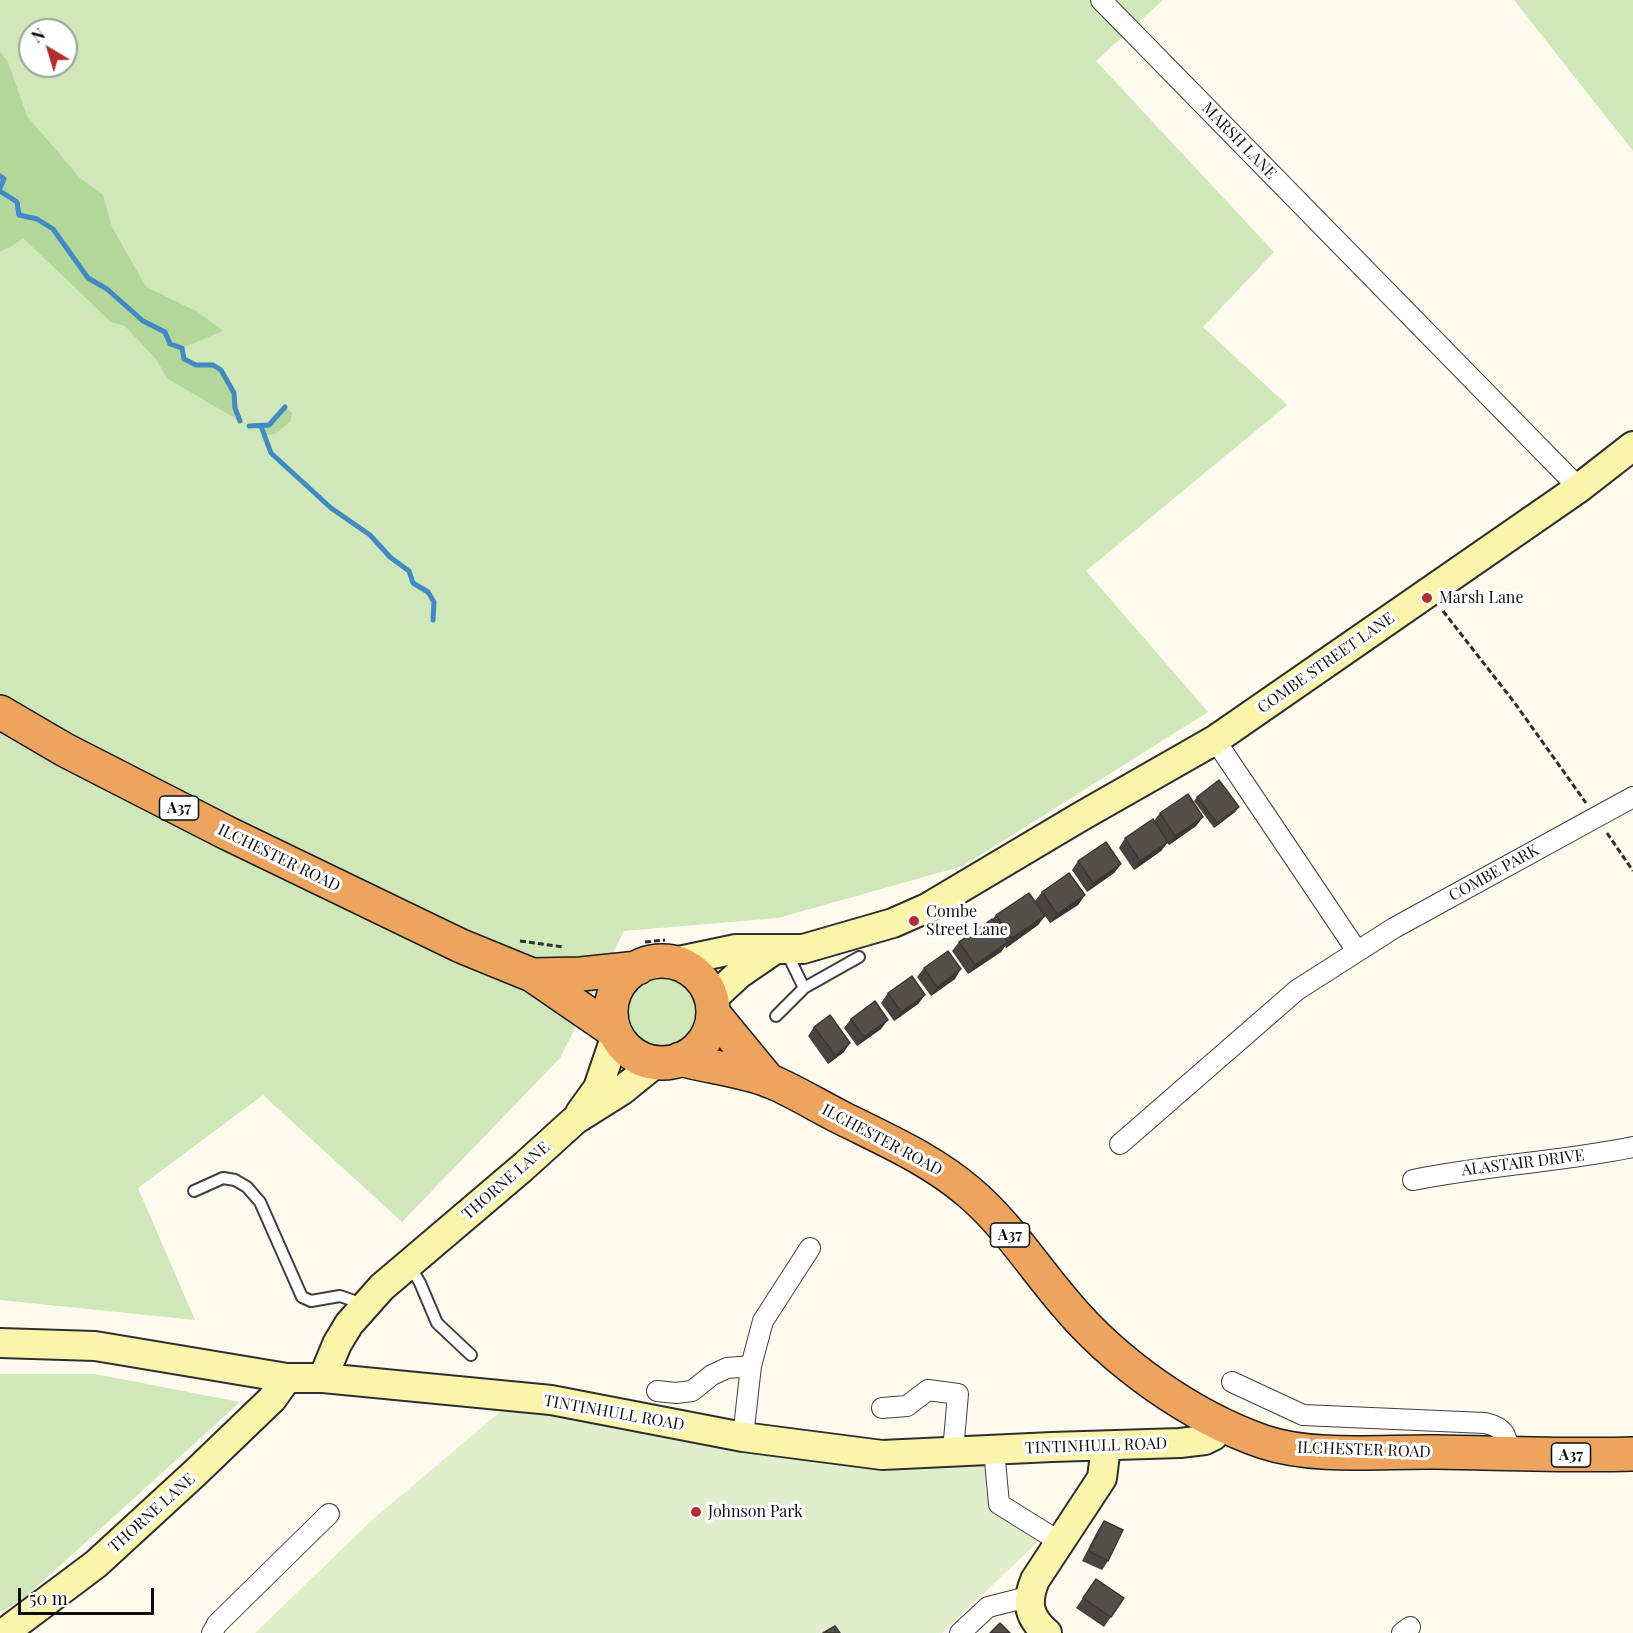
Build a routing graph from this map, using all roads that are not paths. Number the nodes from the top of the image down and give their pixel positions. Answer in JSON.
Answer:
{"nodes":[{"id":1,"x":1101,"y":0,"type":"edge"},
{"id":2,"x":1633,"y":446,"type":"edge"},
{"id":3,"x":1579,"y":488,"type":"junction"},
{"id":4,"x":0,"y":712,"type":"edge"},
{"id":5,"x":1215,"y":740,"type":"junction"},
{"id":6,"x":1633,"y":797,"type":"edge"},
{"id":7,"x":779,"y":949,"type":"junction"},
{"id":8,"x":673,"y":951,"type":"junction"},
{"id":9,"x":1357,"y":951,"type":"junction"},
{"id":10,"x":638,"y":956,"type":"junction"},
{"id":11,"x":859,"y":957,"type":"dead end"},
{"id":12,"x":532,"y":975,"type":"junction"},
{"id":13,"x":804,"y":988,"type":"junction"},
{"id":14,"x":712,"y":1007,"type":"junction"},
{"id":15,"x":776,"y":1016,"type":"dead end"},
{"id":16,"x":615,"y":1034,"type":"junction"},
{"id":17,"x":668,"y":1061,"type":"junction"},
{"id":18,"x":769,"y":1081,"type":"junction"},
{"id":19,"x":575,"y":1120,"type":"junction"},
{"id":20,"x":1120,"y":1144,"type":"dead end"},
{"id":21,"x":1633,"y":1147,"type":"edge"},
{"id":22,"x":1413,"y":1180,"type":"dead end"},
{"id":23,"x":194,"y":1191,"type":"dead end"},
{"id":24,"x":810,"y":1248,"type":"dead end"},
{"id":25,"x":408,"y":1263,"type":"junction"},
{"id":26,"x":366,"y":1305,"type":"junction"},
{"id":27,"x":0,"y":1343,"type":"edge"},
{"id":28,"x":471,"y":1355,"type":"dead end"},
{"id":29,"x":751,"y":1366,"type":"junction"},
{"id":30,"x":287,"y":1378,"type":"junction"},
{"id":31,"x":322,"y":1378,"type":"junction"},
{"id":32,"x":1232,"y":1382,"type":"dead end"},
{"id":33,"x":657,"y":1391,"type":"dead end"},
{"id":34,"x":882,"y":1408,"type":"dead end"},
{"id":35,"x":1224,"y":1425,"type":"junction"},
{"id":36,"x":743,"y":1437,"type":"junction"},
{"id":37,"x":1106,"y":1446,"type":"junction"},
{"id":38,"x":994,"y":1450,"type":"junction"},
{"id":39,"x":953,"y":1451,"type":"junction"},
{"id":40,"x":1633,"y":1454,"type":"edge"},
{"id":41,"x":1510,"y":1455,"type":"junction"},
{"id":42,"x":330,"y":1514,"type":"dead end"},
{"id":43,"x":1060,"y":1542,"type":"junction"},
{"id":44,"x":1028,"y":1597,"type":"junction"},
{"id":45,"x":4,"y":1633,"type":"edge"},
{"id":46,"x":212,"y":1633,"type":"edge"},
{"id":47,"x":960,"y":1633,"type":"edge"},
{"id":48,"x":1047,"y":1633,"type":"edge"}],
"edges":[{"from":1,"to":3,"type":"street","name":"MARSH LANE"},
{"from":2,"to":3,"type":"street","name":"COMBE STREET LANE"},
{"from":3,"to":5,"type":"street","name":"COMBE STREET LANE"},
{"from":4,"to":12,"type":"highway","name":"ILCHESTER ROAD","number":"A37"},
{"from":5,"to":7,"type":"street","name":"COMBE STREET LANE"},
{"from":5,"to":9,"type":"street"},
{"from":6,"to":9,"type":"street","name":"COMBE PARK"},
{"from":7,"to":8,"type":"street","name":"COMBE STREET LANE"},
{"from":7,"to":13,"type":"lane"},
{"from":7,"to":14,"type":"street"},
{"from":8,"to":10,"type":"highway","number":"A37"},
{"from":8,"to":14,"type":"highway","number":"A37"},
{"from":9,"to":20,"type":"street","name":"COMBE PARK"},
{"from":10,"to":12,"type":"highway","name":"ILCHESTER ROAD","number":"A37"},
{"from":10,"to":16,"type":"highway"},
{"from":11,"to":13,"type":"lane"},
{"from":12,"to":16,"type":"highway","name":"ILCHESTER ROAD","number":"A37"},
{"from":13,"to":15,"type":"lane"},
{"from":14,"to":17,"type":"highway"},
{"from":14,"to":18,"type":"highway","name":"ILCHESTER ROAD","number":"A37"},
{"from":16,"to":17,"type":"highway","number":"A37"},
{"from":16,"to":19,"type":"street","name":"THORNE LANE"},
{"from":17,"to":18,"type":"highway","name":"ILCHESTER ROAD","number":"A37"},
{"from":17,"to":19,"type":"street","name":"THORNE LANE"},
{"from":18,"to":35,"type":"highway","name":"ILCHESTER ROAD","number":"A37"},
{"from":19,"to":25,"type":"street","name":"THORNE LANE"},
{"from":21,"to":22,"type":"street","name":"ALASTAIR DRIVE"},
{"from":23,"to":26,"type":"lane"},
{"from":24,"to":29,"type":"street"},
{"from":25,"to":26,"type":"street","name":"THORNE LANE"},
{"from":25,"to":28,"type":"lane"},
{"from":26,"to":31,"type":"street","name":"THORNE LANE"},
{"from":27,"to":30,"type":"street","name":"TINTINHULL ROAD"},
{"from":29,"to":33,"type":"street"},
{"from":29,"to":36,"type":"street"},
{"from":30,"to":31,"type":"street","name":"TINTINHULL ROAD"},
{"from":30,"to":45,"type":"street","name":"THORNE LANE"},
{"from":31,"to":36,"type":"street","name":"TINTINHULL ROAD"},
{"from":32,"to":41,"type":"street","name":"ILCHESTER ROAD"},
{"from":34,"to":39,"type":"street"},
{"from":35,"to":37,"type":"street","name":"TINTINHULL ROAD"},
{"from":35,"to":41,"type":"highway","name":"ILCHESTER ROAD","number":"A37"},
{"from":36,"to":39,"type":"street","name":"TINTINHULL ROAD"},
{"from":37,"to":38,"type":"street","name":"TINTINHULL ROAD"},
{"from":37,"to":43,"type":"street"},
{"from":38,"to":39,"type":"street","name":"TINTINHULL ROAD"},
{"from":38,"to":43,"type":"street"},
{"from":40,"to":41,"type":"highway","name":"ILCHESTER ROAD","number":"A37"},
{"from":42,"to":46,"type":"street"},
{"from":43,"to":44,"type":"street"},
{"from":44,"to":47,"type":"street"},
{"from":44,"to":48,"type":"street"}]}
